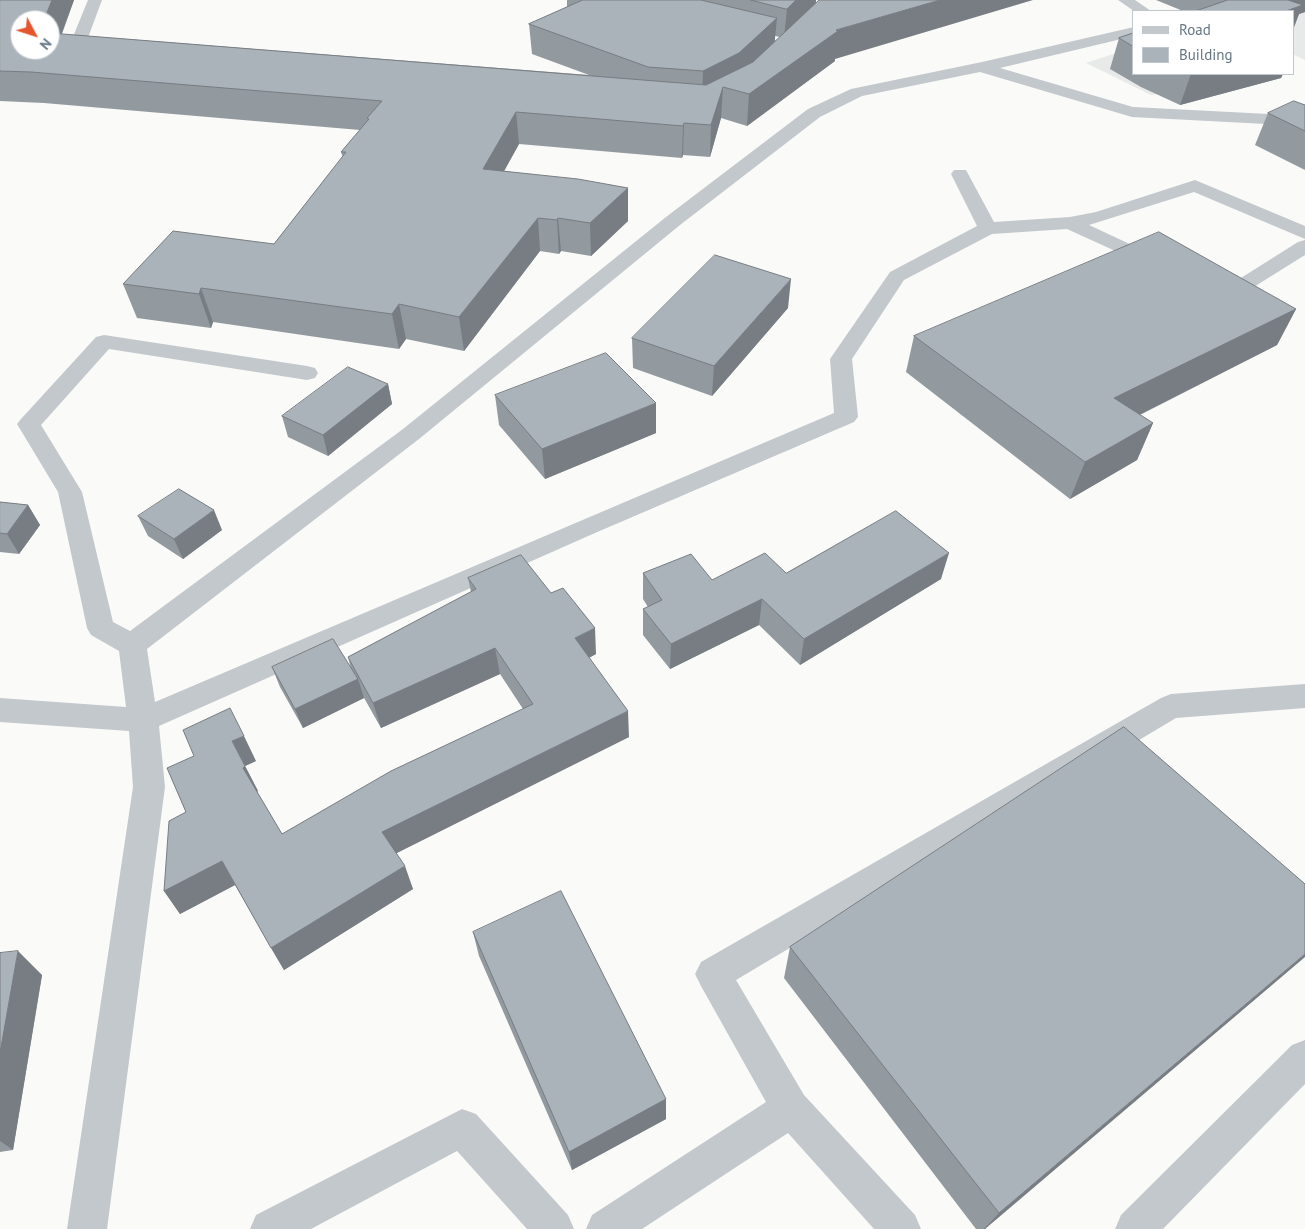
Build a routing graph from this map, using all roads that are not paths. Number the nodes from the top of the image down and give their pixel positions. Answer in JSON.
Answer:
{"nodes":[{"id":1,"x":95,"y":0,"type":"edge"},
{"id":2,"x":1124,"y":0,"type":"edge"},
{"id":3,"x":1142,"y":10,"type":"edge"},
{"id":4,"x":1132,"y":31,"type":"edge"},
{"id":5,"x":116,"y":62,"type":"edge"},
{"id":6,"x":981,"y":67,"type":"junction"},
{"id":7,"x":1305,"y":136,"type":"edge"},
{"id":8,"x":960,"y":174,"type":"dead end"},
{"id":9,"x":1070,"y":223,"type":"junction"},
{"id":10,"x":988,"y":228,"type":"junction"},
{"id":11,"x":1305,"y":233,"type":"edge"},
{"id":12,"x":1305,"y":246,"type":"edge"},
{"id":13,"x":1174,"y":272,"type":"edge"},
{"id":14,"x":1200,"y":284,"type":"edge"},
{"id":15,"x":307,"y":373,"type":"dead end"},
{"id":16,"x":132,"y":645,"type":"junction"},
{"id":17,"x":1305,"y":696,"type":"edge"},
{"id":18,"x":0,"y":710,"type":"edge"},
{"id":19,"x":143,"y":720,"type":"junction"},
{"id":20,"x":1305,"y":1058,"type":"edge"},
{"id":21,"x":791,"y":1108,"type":"junction"},
{"id":22,"x":87,"y":1229,"type":"edge"},
{"id":23,"x":270,"y":1229,"type":"edge"},
{"id":24,"x":554,"y":1229,"type":"edge"},
{"id":25,"x":606,"y":1229,"type":"edge"},
{"id":26,"x":901,"y":1229,"type":"edge"},
{"id":27,"x":1136,"y":1229,"type":"edge"}],
"edges":[{"from":1,"to":5,"type":"lane"},
{"from":2,"to":3,"type":"lane"},
{"from":4,"to":6,"type":"lane"},
{"from":6,"to":7,"type":"lane"},
{"from":6,"to":16,"type":"lane"},
{"from":8,"to":10,"type":"lane"},
{"from":9,"to":10,"type":"lane"},
{"from":9,"to":11,"type":"lane"},
{"from":9,"to":13,"type":"lane"},
{"from":10,"to":19,"type":"lane"},
{"from":12,"to":14,"type":"lane"},
{"from":15,"to":16,"type":"lane"},
{"from":16,"to":19,"type":"lane"},
{"from":17,"to":21,"type":"lane"},
{"from":18,"to":19,"type":"lane"},
{"from":19,"to":22,"type":"lane"},
{"from":20,"to":27,"type":"lane"},
{"from":21,"to":25,"type":"lane"},
{"from":21,"to":26,"type":"lane"},
{"from":23,"to":24,"type":"lane"}]}
